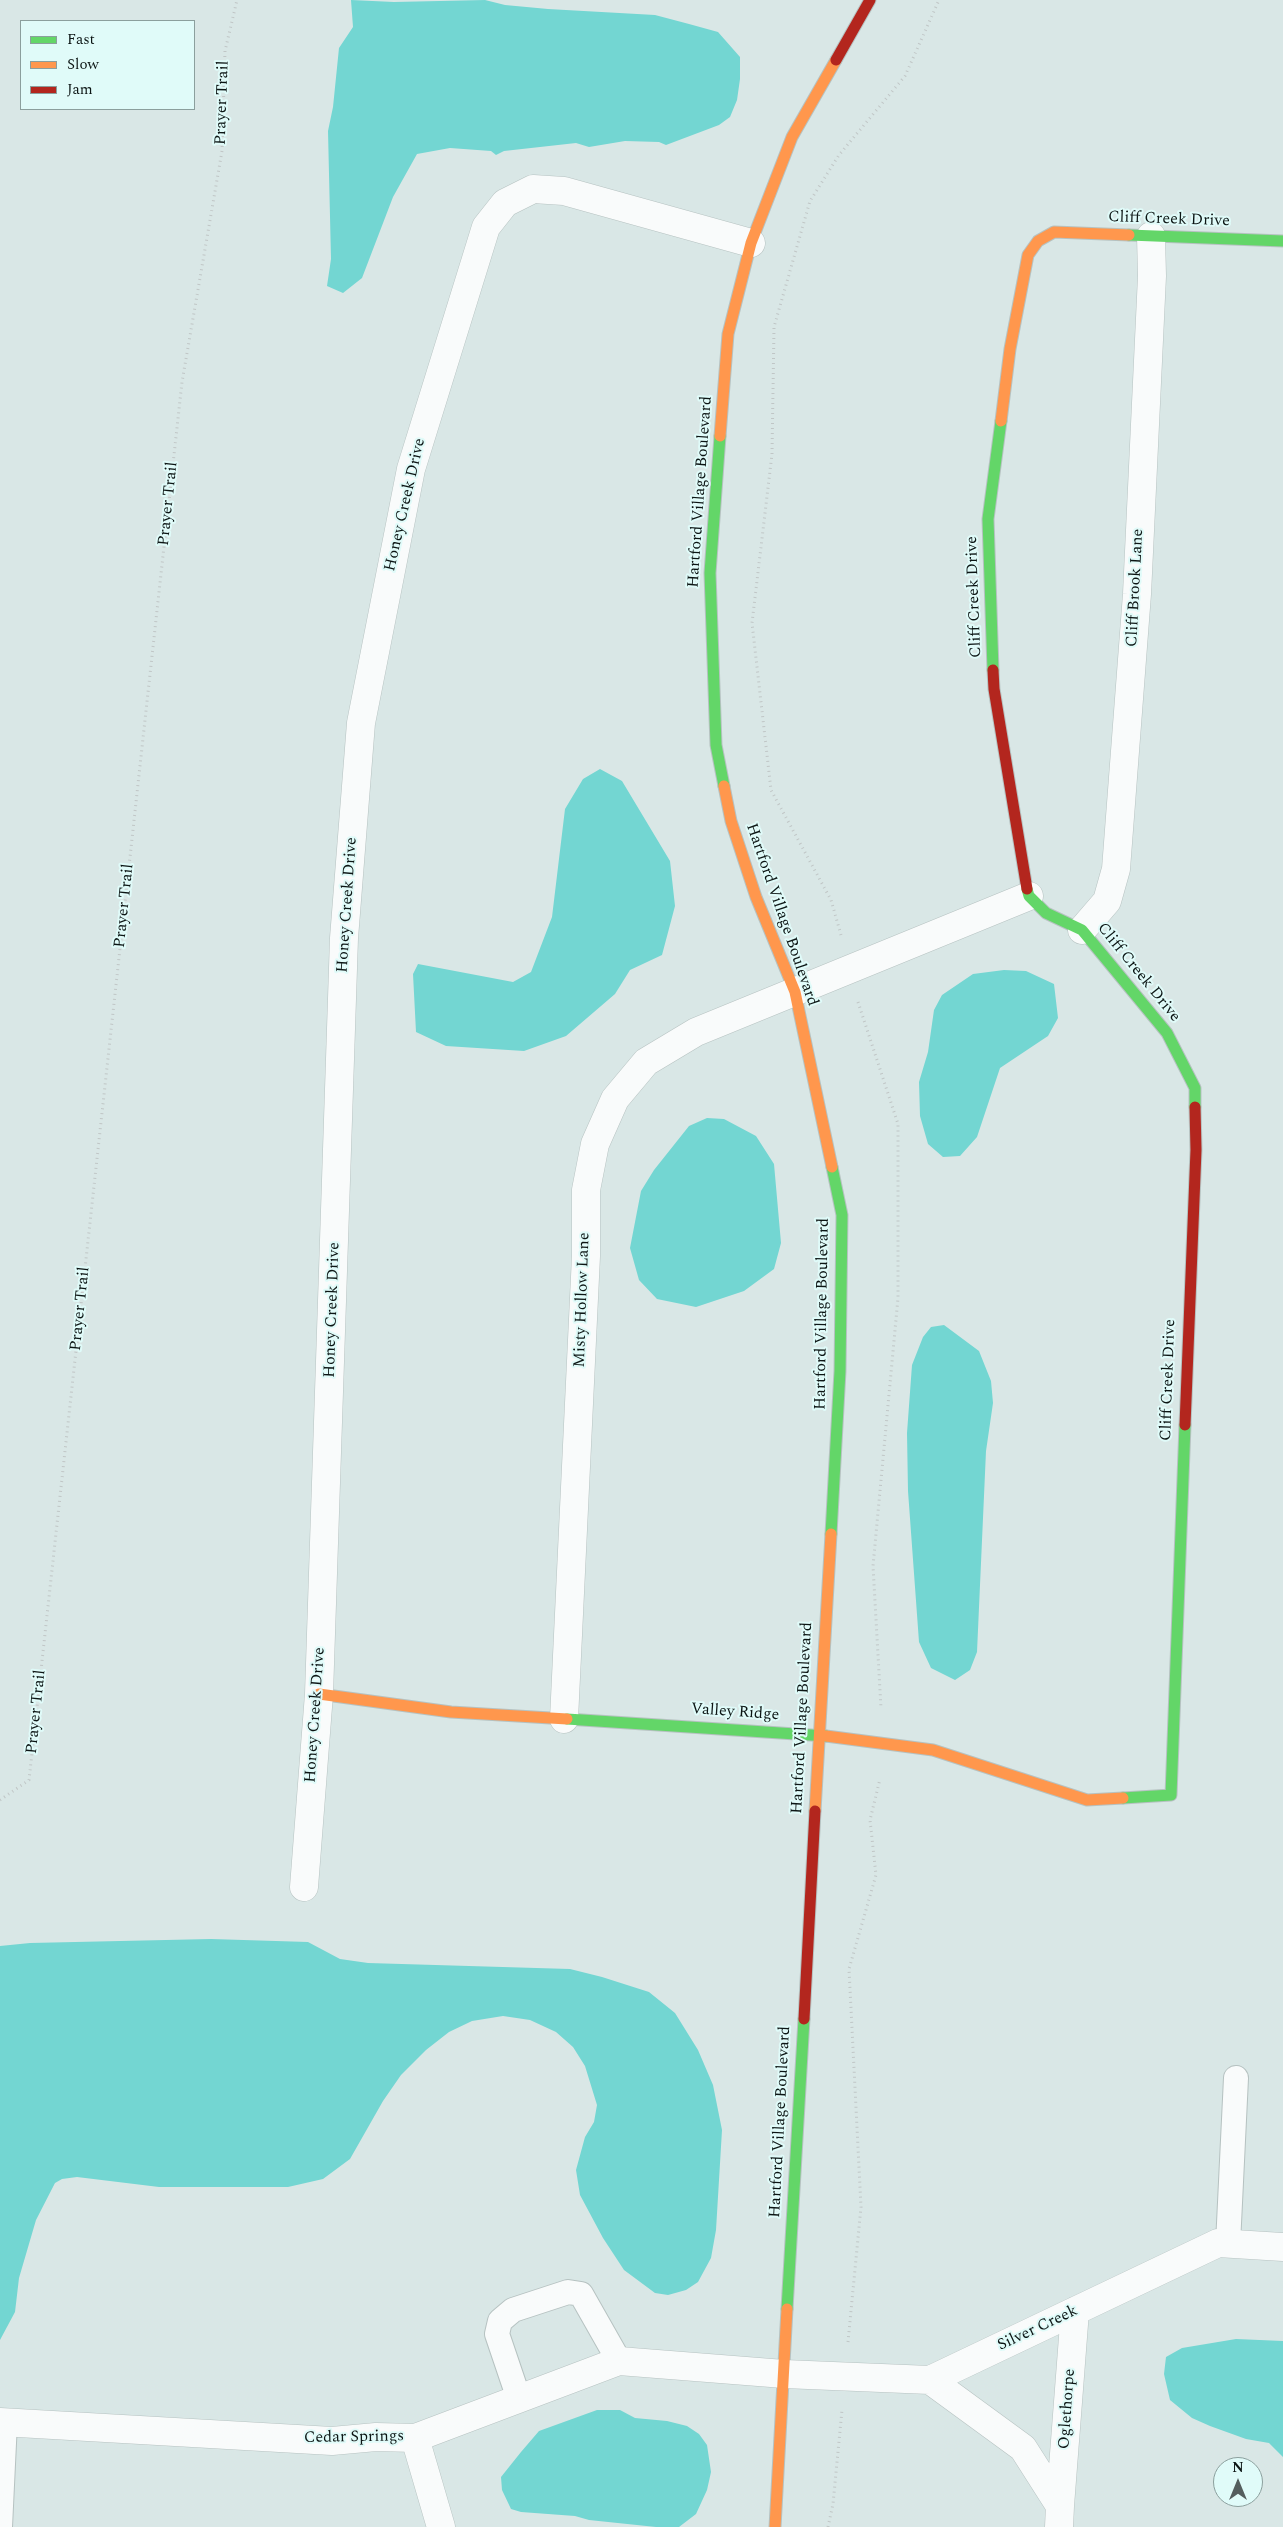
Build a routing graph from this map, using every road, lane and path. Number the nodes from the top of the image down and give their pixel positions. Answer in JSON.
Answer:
{"nodes":[{"id":1,"x":237,"y":0,"type":"edge"},
{"id":2,"x":870,"y":0,"type":"edge"},
{"id":3,"x":1151,"y":236,"type":"junction"},
{"id":4,"x":1283,"y":241,"type":"edge"},
{"id":5,"x":751,"y":243,"type":"junction"},
{"id":6,"x":1028,"y":896,"type":"junction"},
{"id":7,"x":1082,"y":930,"type":"junction"},
{"id":8,"x":795,"y":992,"type":"junction"},
{"id":9,"x":319,"y":1694,"type":"junction"},
{"id":10,"x":564,"y":1719,"type":"junction"},
{"id":11,"x":818,"y":1735,"type":"junction"},
{"id":12,"x":1171,"y":1795,"type":"joint"},
{"id":13,"x":0,"y":1800,"type":"edge"},
{"id":14,"x":304,"y":1886,"type":"dead end"},
{"id":15,"x":1236,"y":2078,"type":"dead end"},
{"id":16,"x":1228,"y":2244,"type":"junction"},
{"id":17,"x":1283,"y":2247,"type":"edge"},
{"id":18,"x":1075,"y":2311,"type":"junction"},
{"id":19,"x":619,"y":2361,"type":"junction"},
{"id":20,"x":784,"y":2374,"type":"junction"},
{"id":21,"x":930,"y":2380,"type":"junction"},
{"id":22,"x":519,"y":2399,"type":"junction"},
{"id":23,"x":3,"y":2422,"type":"edge"},
{"id":24,"x":415,"y":2438,"type":"junction"},
{"id":25,"x":1060,"y":2517,"type":"edge"},
{"id":26,"x":0,"y":2527,"type":"edge"},
{"id":27,"x":441,"y":2527,"type":"edge"},
{"id":28,"x":775,"y":2527,"type":"edge"}],
"edges":[{"from":1,"to":13,"type":"path","name":"Prayer Trail"},
{"from":2,"to":5,"type":"street","name":"Hartford Village Boulevard"},
{"from":3,"to":4,"type":"street","name":"Cliff Creek Drive"},
{"from":3,"to":6,"type":"street","name":"Cliff Creek Drive"},
{"from":3,"to":7,"type":"street","name":"Cliff Brook Lane"},
{"from":5,"to":8,"type":"street","name":"Hartford Village Boulevard"},
{"from":5,"to":9,"type":"street","name":"Honey Creek Drive"},
{"from":6,"to":7,"type":"street","name":"Cliff Creek Drive"},
{"from":6,"to":8,"type":"street","name":"Misty Hollow Lane"},
{"from":7,"to":12,"type":"street","name":"Cliff Creek Drive"},
{"from":8,"to":10,"type":"street","name":"Misty Hollow Lane"},
{"from":8,"to":11,"type":"street","name":"Hartford Village Boulevard"},
{"from":9,"to":10,"type":"street","name":"Valley Ridge"},
{"from":9,"to":14,"type":"street","name":"Honey Creek Drive"},
{"from":10,"to":11,"type":"street","name":"Valley Ridge"},
{"from":11,"to":12,"type":"street","name":"Valley Ridge"},
{"from":11,"to":20,"type":"street","name":"Hartford Village Boulevard"},
{"from":15,"to":16,"type":"lane"},
{"from":16,"to":17,"type":"street","name":"Silver Creek"},
{"from":16,"to":18,"type":"street","name":"Silver Creek"},
{"from":18,"to":21,"type":"street","name":"Silver Creek"},
{"from":18,"to":25,"type":"street","name":"Oglethorpe"},
{"from":19,"to":20,"type":"street","name":"Cedar Springs"},
{"from":19,"to":22,"type":"street","name":"Cedar Springs"},
{"from":19,"to":22,"type":"lane"},
{"from":20,"to":21,"type":"street","name":"Silver Creek"},
{"from":20,"to":28,"type":"street","name":"Hartford Village Boulevard"},
{"from":21,"to":25,"type":"street","name":"Oglethorpe"},
{"from":22,"to":24,"type":"street","name":"Cedar Springs"},
{"from":23,"to":24,"type":"street","name":"Cedar Springs"},
{"from":23,"to":26,"type":"lane"},
{"from":24,"to":27,"type":"street"}]}
